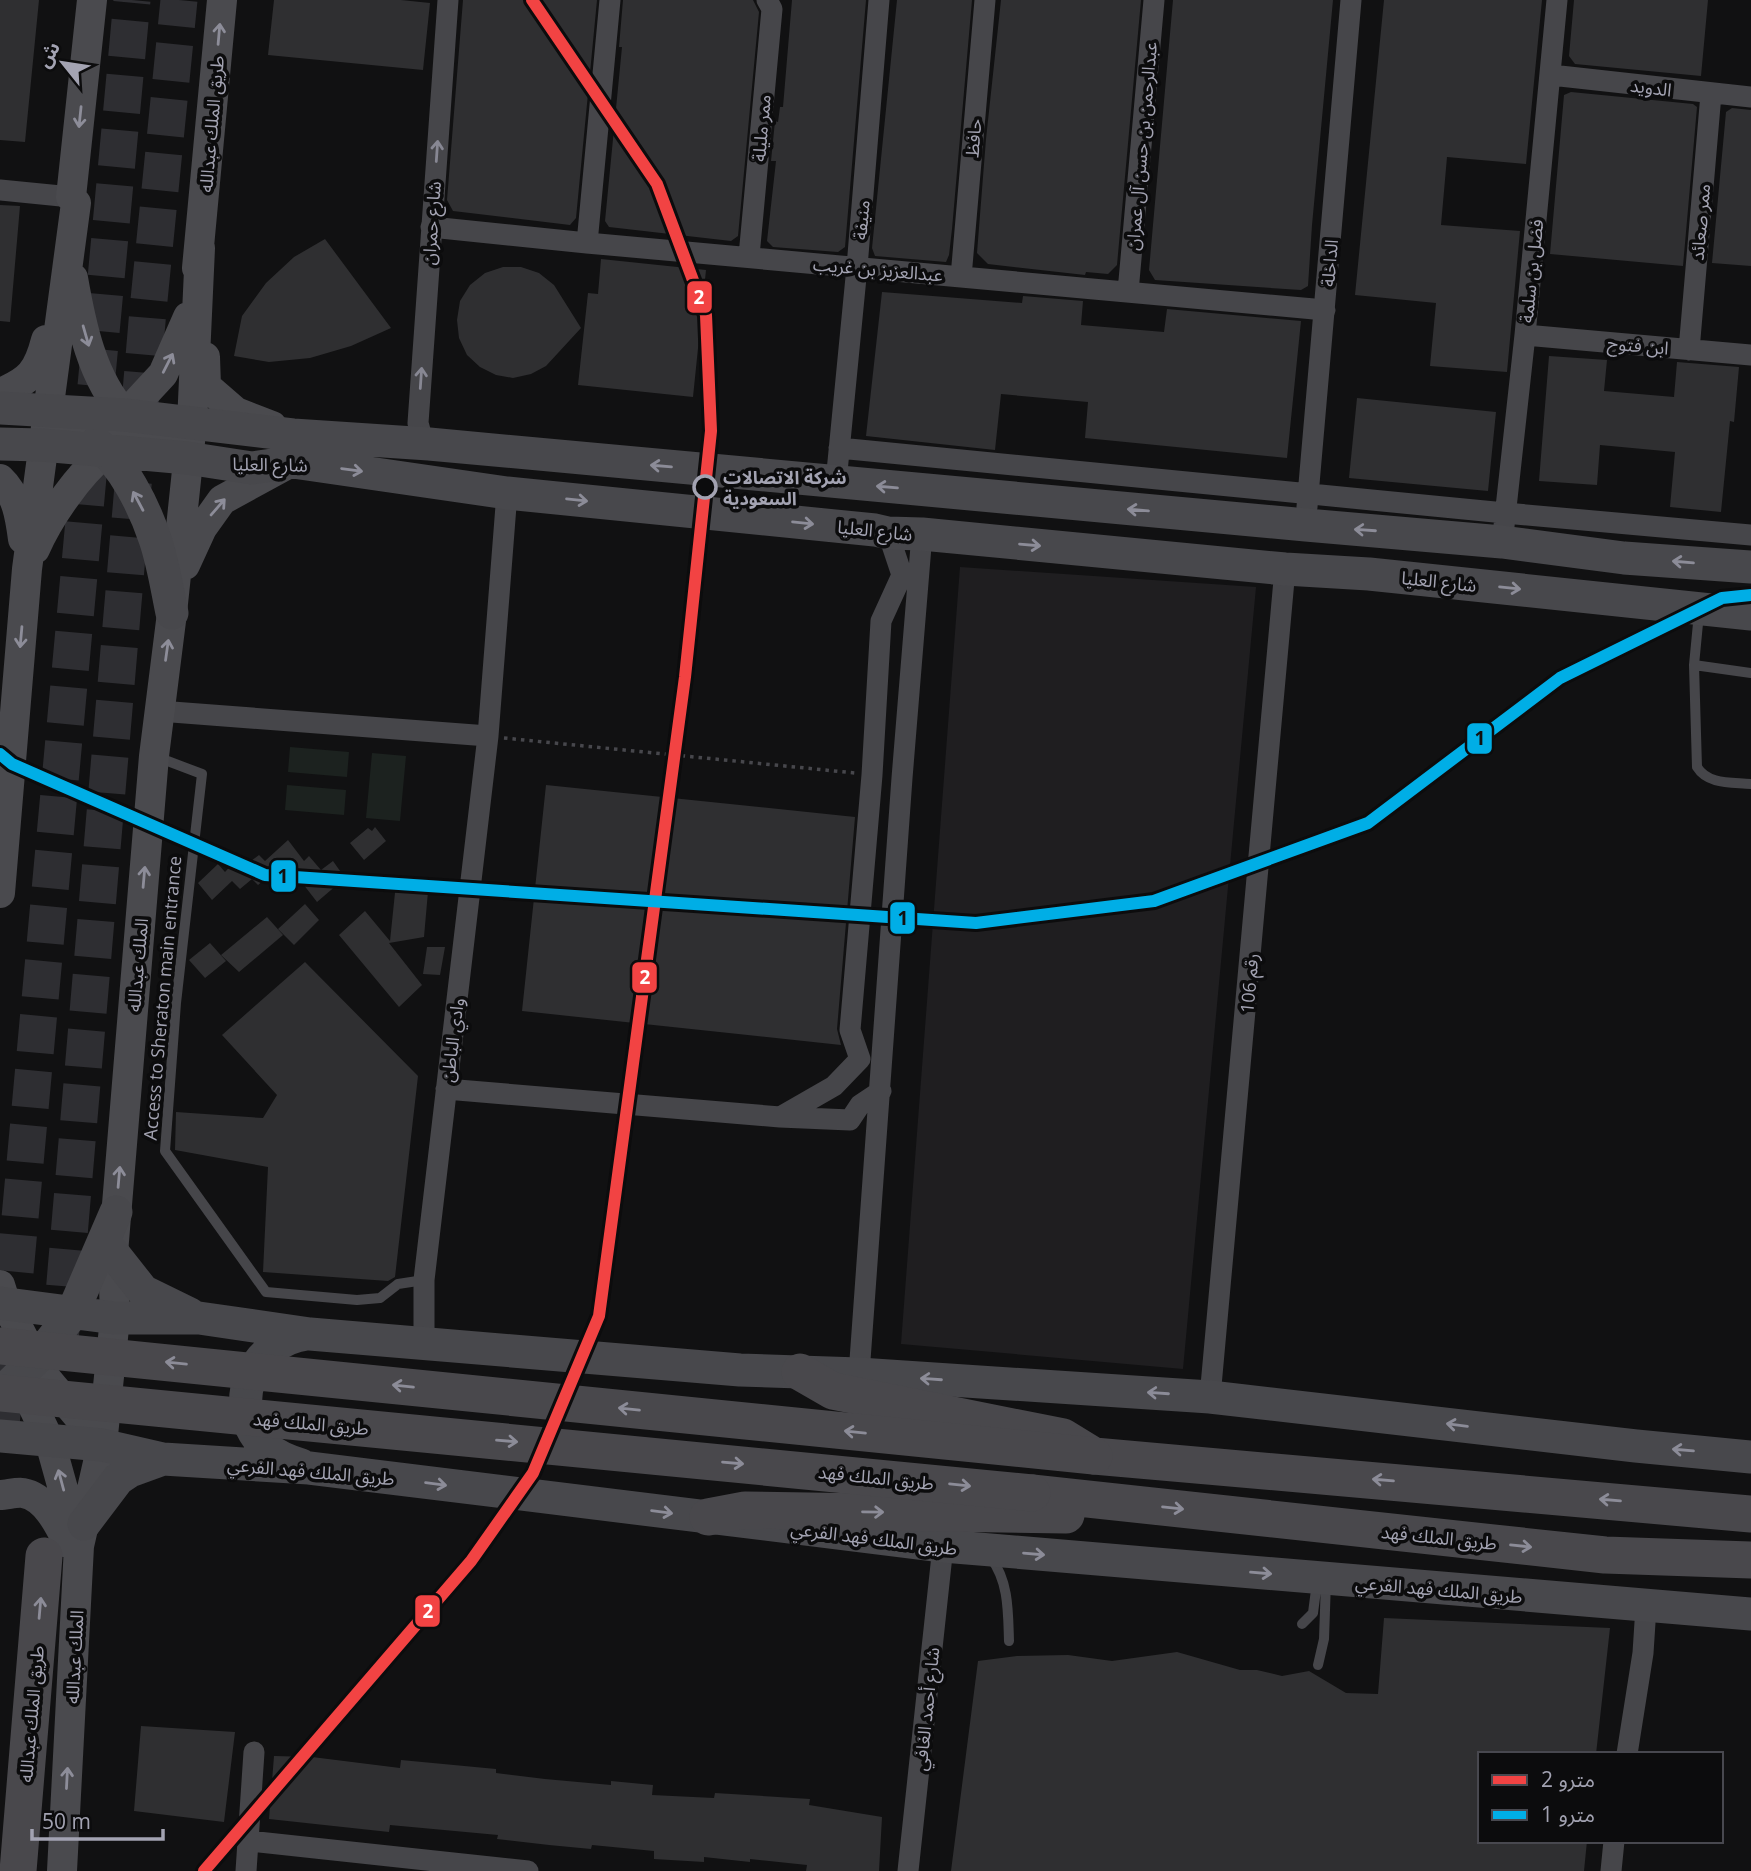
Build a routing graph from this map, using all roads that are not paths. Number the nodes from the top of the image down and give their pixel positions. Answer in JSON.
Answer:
{"nodes":[{"id":1,"x":92,"y":0,"type":"edge"},
{"id":2,"x":222,"y":0,"type":"edge"},
{"id":3,"x":448,"y":0,"type":"edge"},
{"id":4,"x":610,"y":0,"type":"edge"},
{"id":5,"x":767,"y":0,"type":"edge"},
{"id":6,"x":880,"y":0,"type":"edge"},
{"id":7,"x":985,"y":0,"type":"edge"},
{"id":8,"x":1154,"y":0,"type":"edge"},
{"id":9,"x":1352,"y":0,"type":"edge"},
{"id":10,"x":1557,"y":0,"type":"edge"},
{"id":11,"x":1551,"y":75,"type":"junction"},
{"id":12,"x":1711,"y":94,"type":"junction"},
{"id":13,"x":1751,"y":97,"type":"edge"},
{"id":14,"x":0,"y":190,"type":"edge"},
{"id":15,"x":71,"y":197,"type":"junction"},
{"id":16,"x":431,"y":227,"type":"junction"},
{"id":17,"x":587,"y":243,"type":"junction"},
{"id":18,"x":70,"y":245,"type":"junction"},
{"id":19,"x":200,"y":248,"type":"junction"},
{"id":20,"x":749,"y":256,"type":"junction"},
{"id":21,"x":857,"y":267,"type":"junction"},
{"id":22,"x":961,"y":277,"type":"junction"},
{"id":23,"x":1128,"y":292,"type":"junction"},
{"id":24,"x":1325,"y":310,"type":"junction"},
{"id":25,"x":1525,"y":335,"type":"junction"},
{"id":26,"x":1689,"y":350,"type":"junction"},
{"id":27,"x":1751,"y":355,"type":"edge"},
{"id":28,"x":0,"y":393,"type":"edge"},
{"id":29,"x":0,"y":408,"type":"edge"},
{"id":30,"x":46,"y":411,"type":"junction"},
{"id":31,"x":125,"y":415,"type":"junction"},
{"id":32,"x":191,"y":423,"type":"junction"},
{"id":33,"x":79,"y":430,"type":"junction"},
{"id":34,"x":153,"y":435,"type":"junction"},
{"id":35,"x":0,"y":444,"type":"edge"},
{"id":36,"x":429,"y":444,"type":"junction"},
{"id":37,"x":42,"y":445,"type":"junction"},
{"id":38,"x":293,"y":448,"type":"junction"},
{"id":39,"x":839,"y":448,"type":"junction"},
{"id":40,"x":107,"y":451,"type":"junction"},
{"id":41,"x":187,"y":458,"type":"junction"},
{"id":42,"x":0,"y":479,"type":"edge"},
{"id":43,"x":836,"y":482,"type":"junction"},
{"id":44,"x":507,"y":493,"type":"junction"},
{"id":45,"x":958,"y":493,"type":"junction"},
{"id":46,"x":1307,"y":510,"type":"junction"},
{"id":47,"x":1504,"y":528,"type":"junction"},
{"id":48,"x":888,"y":533,"type":"junction"},
{"id":49,"x":922,"y":534,"type":"junction"},
{"id":50,"x":1751,"y":534,"type":"edge"},
{"id":51,"x":1624,"y":558,"type":"junction"},
{"id":52,"x":1751,"y":567,"type":"edge"},
{"id":53,"x":27,"y":569,"type":"junction"},
{"id":54,"x":1285,"y":569,"type":"junction"},
{"id":55,"x":1605,"y":597,"type":"junction"},
{"id":56,"x":1700,"y":610,"type":"junction"},
{"id":57,"x":172,"y":613,"type":"junction"},
{"id":58,"x":1751,"y":614,"type":"edge"},
{"id":59,"x":1694,"y":665,"type":"junction"},
{"id":60,"x":1751,"y":673,"type":"edge"},
{"id":61,"x":159,"y":711,"type":"junction"},
{"id":62,"x":488,"y":736,"type":"junction"},
{"id":63,"x":154,"y":756,"type":"junction"},
{"id":64,"x":1751,"y":784,"type":"edge"},
{"id":65,"x":0,"y":893,"type":"edge"},
{"id":66,"x":446,"y":1089,"type":"junction"},
{"id":67,"x":881,"y":1091,"type":"junction"},
{"id":68,"x":780,"y":1117,"type":"junction"},
{"id":69,"x":116,"y":1213,"type":"junction"},
{"id":70,"x":113,"y":1253,"type":"junction"},
{"id":71,"x":424,"y":1280,"type":"junction"},
{"id":72,"x":2,"y":1297,"type":"edge"},
{"id":73,"x":72,"y":1314,"type":"junction"},
{"id":74,"x":115,"y":1318,"type":"junction"},
{"id":75,"x":199,"y":1318,"type":"junction"},
{"id":76,"x":310,"y":1334,"type":"junction"},
{"id":77,"x":424,"y":1343,"type":"junction"},
{"id":78,"x":15,"y":1372,"type":"edge"},
{"id":79,"x":800,"y":1372,"type":"junction"},
{"id":80,"x":859,"y":1374,"type":"junction"},
{"id":81,"x":1210,"y":1397,"type":"junction"},
{"id":82,"x":0,"y":1427,"type":"edge"},
{"id":83,"x":0,"y":1436,"type":"edge"},
{"id":84,"x":50,"y":1442,"type":"junction"},
{"id":85,"x":102,"y":1445,"type":"junction"},
{"id":86,"x":1094,"y":1455,"type":"junction"},
{"id":87,"x":1751,"y":1457,"type":"edge"},
{"id":88,"x":163,"y":1459,"type":"junction"},
{"id":89,"x":309,"y":1468,"type":"junction"},
{"id":90,"x":1751,"y":1492,"type":"edge"},
{"id":91,"x":0,"y":1495,"type":"edge"},
{"id":92,"x":1121,"y":1502,"type":"junction"},
{"id":93,"x":1659,"y":1504,"type":"junction"},
{"id":94,"x":1751,"y":1514,"type":"edge"},
{"id":95,"x":708,"y":1517,"type":"junction"},
{"id":96,"x":80,"y":1545,"type":"junction"},
{"id":97,"x":943,"y":1546,"type":"junction"},
{"id":98,"x":986,"y":1550,"type":"junction"},
{"id":99,"x":1605,"y":1555,"type":"junction"},
{"id":100,"x":44,"y":1556,"type":"dead end"},
{"id":101,"x":1751,"y":1560,"type":"edge"},
{"id":102,"x":1322,"y":1578,"type":"junction"},
{"id":103,"x":1751,"y":1584,"type":"edge"},
{"id":104,"x":1646,"y":1607,"type":"junction"},
{"id":105,"x":1751,"y":1614,"type":"edge"},
{"id":106,"x":1302,"y":1624,"type":"dead end"},
{"id":107,"x":1009,"y":1641,"type":"dead end"},
{"id":108,"x":1318,"y":1665,"type":"dead end"},
{"id":109,"x":254,"y":1752,"type":"dead end"},
{"id":110,"x":1626,"y":1752,"type":"edge"},
{"id":111,"x":248,"y":1841,"type":"junction"},
{"id":112,"x":1614,"y":1843,"type":"edge"},
{"id":113,"x":18,"y":1871,"type":"edge"},
{"id":114,"x":62,"y":1871,"type":"edge"},
{"id":115,"x":246,"y":1871,"type":"edge"},
{"id":116,"x":528,"y":1871,"type":"edge"},
{"id":117,"x":908,"y":1871,"type":"edge"},
{"id":118,"x":1611,"y":1871,"type":"edge"}],
"edges":[{"from":1,"to":15,"type":"main road","one_way":true},
{"from":19,"to":2,"type":"main road","name":"طريق الملك عبدالله","one_way":true},
{"from":16,"to":3,"type":"street","name":"شارع حمران","one_way":true},
{"from":4,"to":17,"type":"street"},
{"from":5,"to":20,"type":"street","name":"ممر مليلة"},
{"from":6,"to":21,"type":"street","name":"منيفة"},
{"from":7,"to":22,"type":"street","name":"حافظ"},
{"from":8,"to":23,"type":"street","name":"عبدالرحمن بن حسن آل عمران"},
{"from":9,"to":24,"type":"street","name":"الداخلة"},
{"from":10,"to":11,"type":"street","name":"فضل بن سلمة"},
{"from":11,"to":12,"type":"street","name":"الدويد"},
{"from":11,"to":25,"type":"street","name":"فضل بن سلمة"},
{"from":12,"to":13,"type":"street","name":"الدويد"},
{"from":12,"to":26,"type":"street","name":"ممر صعائد"},
{"from":14,"to":15,"type":"street"},
{"from":15,"to":18,"type":"main road"},
{"from":16,"to":17,"type":"street","name":"عبدالعزيز بن غريب"},
{"from":36,"to":16,"type":"street","name":"شارع حمران","one_way":true},
{"from":17,"to":20,"type":"street","name":"عبدالعزيز بن غريب"},
{"from":18,"to":28,"type":"main road"},
{"from":18,"to":30,"type":"main road"},
{"from":18,"to":31,"type":"main road","one_way":true},
{"from":31,"to":19,"type":"main road","one_way":true},
{"from":19,"to":32,"type":"main road"},
{"from":19,"to":38,"type":"main road"},
{"from":20,"to":21,"type":"street","name":"عبدالعزيز بن غريب"},
{"from":21,"to":22,"type":"street","name":"عبدالعزيز بن غريب"},
{"from":21,"to":39,"type":"street","name":"منيفة"},
{"from":22,"to":23,"type":"street","name":"عبدالعزيز بن غريب"},
{"from":23,"to":24,"type":"street","name":"عبدالعزيز بن غريب"},
{"from":24,"to":46,"type":"street","name":"الداخلة"},
{"from":25,"to":26,"type":"street","name":"ابن فتوح"},
{"from":25,"to":47,"type":"street","name":"فضل بن سلمة"},
{"from":26,"to":27,"type":"street","name":"ابن فتوح"},
{"from":29,"to":30,"type":"main road","name":"شارع العليا"},
{"from":30,"to":31,"type":"main road","name":"شارع العليا"},
{"from":30,"to":33,"type":"main road"},
{"from":30,"to":37,"type":"main road"},
{"from":31,"to":32,"type":"main road","name":"شارع العليا"},
{"from":31,"to":33,"type":"main road"},
{"from":31,"to":34,"type":"main road"},
{"from":32,"to":34,"type":"main road"},
{"from":32,"to":38,"type":"main road","name":"شارع العليا"},
{"from":32,"to":41,"type":"main road"},
{"from":33,"to":37,"type":"main road"},
{"from":33,"to":40,"type":"main road"},
{"from":34,"to":40,"type":"main road"},
{"from":34,"to":41,"type":"main road"},
{"from":35,"to":37,"type":"main road","name":"شارع العليا"},
{"from":36,"to":38,"type":"main road","name":"شارع العليا"},
{"from":43,"to":36,"type":"main road","name":"شارع العليا","one_way":true},
{"from":37,"to":40,"type":"main road","name":"شارع العليا"},
{"from":37,"to":53,"type":"main road"},
{"from":38,"to":41,"type":"main road","name":"شارع العليا"},
{"from":38,"to":44,"type":"main road","name":"شارع العليا","one_way":true},
{"from":57,"to":38,"type":"main road","one_way":true},
{"from":39,"to":43,"type":"street","name":"منيفة"},
{"from":39,"to":46,"type":"street"},
{"from":40,"to":41,"type":"main road","name":"شارع العليا"},
{"from":40,"to":53,"type":"main road"},
{"from":57,"to":40,"type":"main road","one_way":true},
{"from":41,"to":57,"type":"main road"},
{"from":42,"to":53,"type":"main road"},
{"from":45,"to":43,"type":"main road","name":"شارع العليا","one_way":true},
{"from":44,"to":48,"type":"main road","name":"شارع العليا","one_way":true},
{"from":44,"to":62,"type":"street","name":"وادي الباطن"},
{"from":46,"to":45,"type":"main road","name":"شارع العليا","one_way":true},
{"from":45,"to":49,"type":"main road"},
{"from":46,"to":47,"type":"main road","name":"شارع العليا"},
{"from":47,"to":50,"type":"street"},
{"from":47,"to":51,"type":"main road","name":"شارع العليا"},
{"from":48,"to":49,"type":"main road","name":"شارع العليا"},
{"from":48,"to":68,"type":"street"},
{"from":49,"to":54,"type":"main road","name":"شارع العليا","one_way":true},
{"from":49,"to":67,"type":"street"},
{"from":52,"to":51,"type":"main road","name":"شارع العليا","one_way":true},
{"from":51,"to":55,"type":"main road"},
{"from":53,"to":65,"type":"main road","one_way":true},
{"from":54,"to":55,"type":"main road","name":"شارع العليا","one_way":true},
{"from":54,"to":81,"type":"street","name":"رقم 106"},
{"from":55,"to":56,"type":"main road","name":"شارع العليا"},
{"from":56,"to":58,"type":"main road","name":"شارع العليا"},
{"from":56,"to":59,"type":"lane"},
{"from":61,"to":57,"type":"main road","name":"الملك عبدالله","one_way":true},
{"from":59,"to":60,"type":"lane"},
{"from":59,"to":64,"type":"lane"},
{"from":61,"to":62,"type":"street"},
{"from":61,"to":63,"type":"main road","name":"الملك عبدالله"},
{"from":62,"to":66,"type":"street","name":"وادي الباطن"},
{"from":69,"to":63,"type":"main road","name":"الملك عبدالله","one_way":true},
{"from":63,"to":71,"type":"lane","name":"Access to Sheraton main entrance"},
{"from":66,"to":68,"type":"street"},
{"from":66,"to":71,"type":"street","name":"وادي الباطن"},
{"from":67,"to":68,"type":"street"},
{"from":67,"to":80,"type":"street"},
{"from":69,"to":70,"type":"main road","name":"الملك عبدالله"},
{"from":69,"to":73,"type":"main road"},
{"from":70,"to":74,"type":"main road","name":"الملك عبدالله"},
{"from":70,"to":75,"type":"main road"},
{"from":71,"to":77,"type":"street","name":"وادي الباطن"},
{"from":72,"to":73,"type":"main road"},
{"from":72,"to":78,"type":"main road"},
{"from":73,"to":74,"type":"main road"},
{"from":73,"to":78,"type":"main road"},
{"from":74,"to":75,"type":"main road"},
{"from":74,"to":78,"type":"main road"},
{"from":74,"to":85,"type":"main road","name":"الملك عبدالله"},
{"from":75,"to":76,"type":"main road"},
{"from":76,"to":77,"type":"main road"},
{"from":76,"to":89,"type":"main road"},
{"from":77,"to":79,"type":"main road"},
{"from":78,"to":82,"type":"main road"},
{"from":78,"to":84,"type":"main road"},
{"from":78,"to":85,"type":"main road"},
{"from":86,"to":78,"type":"highway","one_way":true,"bridge":true},
{"from":78,"to":92,"type":"highway","name":"طريق الملك فهد","one_way":true,"bridge":true},
{"from":79,"to":80,"type":"main road"},
{"from":79,"to":86,"type":"highway"},
{"from":81,"to":80,"type":"main road","one_way":true},
{"from":87,"to":81,"type":"main road","one_way":true},
{"from":83,"to":84,"type":"main road","name":"طريق الملك فهد الفرعي"},
{"from":84,"to":85,"type":"main road","name":"طريق الملك فهد الفرعي"},
{"from":96,"to":84,"type":"main road","one_way":true},
{"from":85,"to":88,"type":"main road","name":"طريق الملك فهد الفرعي"},
{"from":85,"to":96,"type":"main road","name":"الملك عبدالله"},
{"from":93,"to":86,"type":"highway","one_way":true},
{"from":88,"to":89,"type":"main road","name":"طريق الملك فهد الفرعي"},
{"from":88,"to":96,"type":"main road"},
{"from":89,"to":95,"type":"main road","name":"طريق الملك فهد الفرعي","one_way":true},
{"from":90,"to":93,"type":"highway"},
{"from":91,"to":96,"type":"main road"},
{"from":95,"to":92,"type":"highway","one_way":true},
{"from":92,"to":99,"type":"highway","name":"طريق الملك فهد","one_way":true},
{"from":93,"to":94,"type":"highway"},
{"from":95,"to":97,"type":"main road","name":"طريق الملك فهد الفرعي"},
{"from":114,"to":96,"type":"main road","name":"الملك عبدالله","one_way":true},
{"from":97,"to":98,"type":"main road","name":"طريق الملك فهد الفرعي"},
{"from":97,"to":117,"type":"street","name":"شارع أحمد الغافي"},
{"from":98,"to":102,"type":"main road","name":"طريق الملك فهد الفرعي","one_way":true},
{"from":98,"to":107,"type":"lane"},
{"from":99,"to":101,"type":"highway","name":"طريق الملك فهد"},
{"from":99,"to":103,"type":"highway"},
{"from":113,"to":100,"type":"highway","name":"طريق الملك عبدالله","one_way":true},
{"from":102,"to":104,"type":"main road","name":"طريق الملك فهد الفرعي"},
{"from":102,"to":106,"type":"lane"},
{"from":102,"to":108,"type":"lane"},
{"from":104,"to":105,"type":"main road","name":"طريق الملك فهد الفرعي"},
{"from":104,"to":110,"type":"street"},
{"from":109,"to":111,"type":"street"},
{"from":111,"to":115,"type":"street"},
{"from":111,"to":116,"type":"street"},
{"from":112,"to":118,"type":"street"}]}
